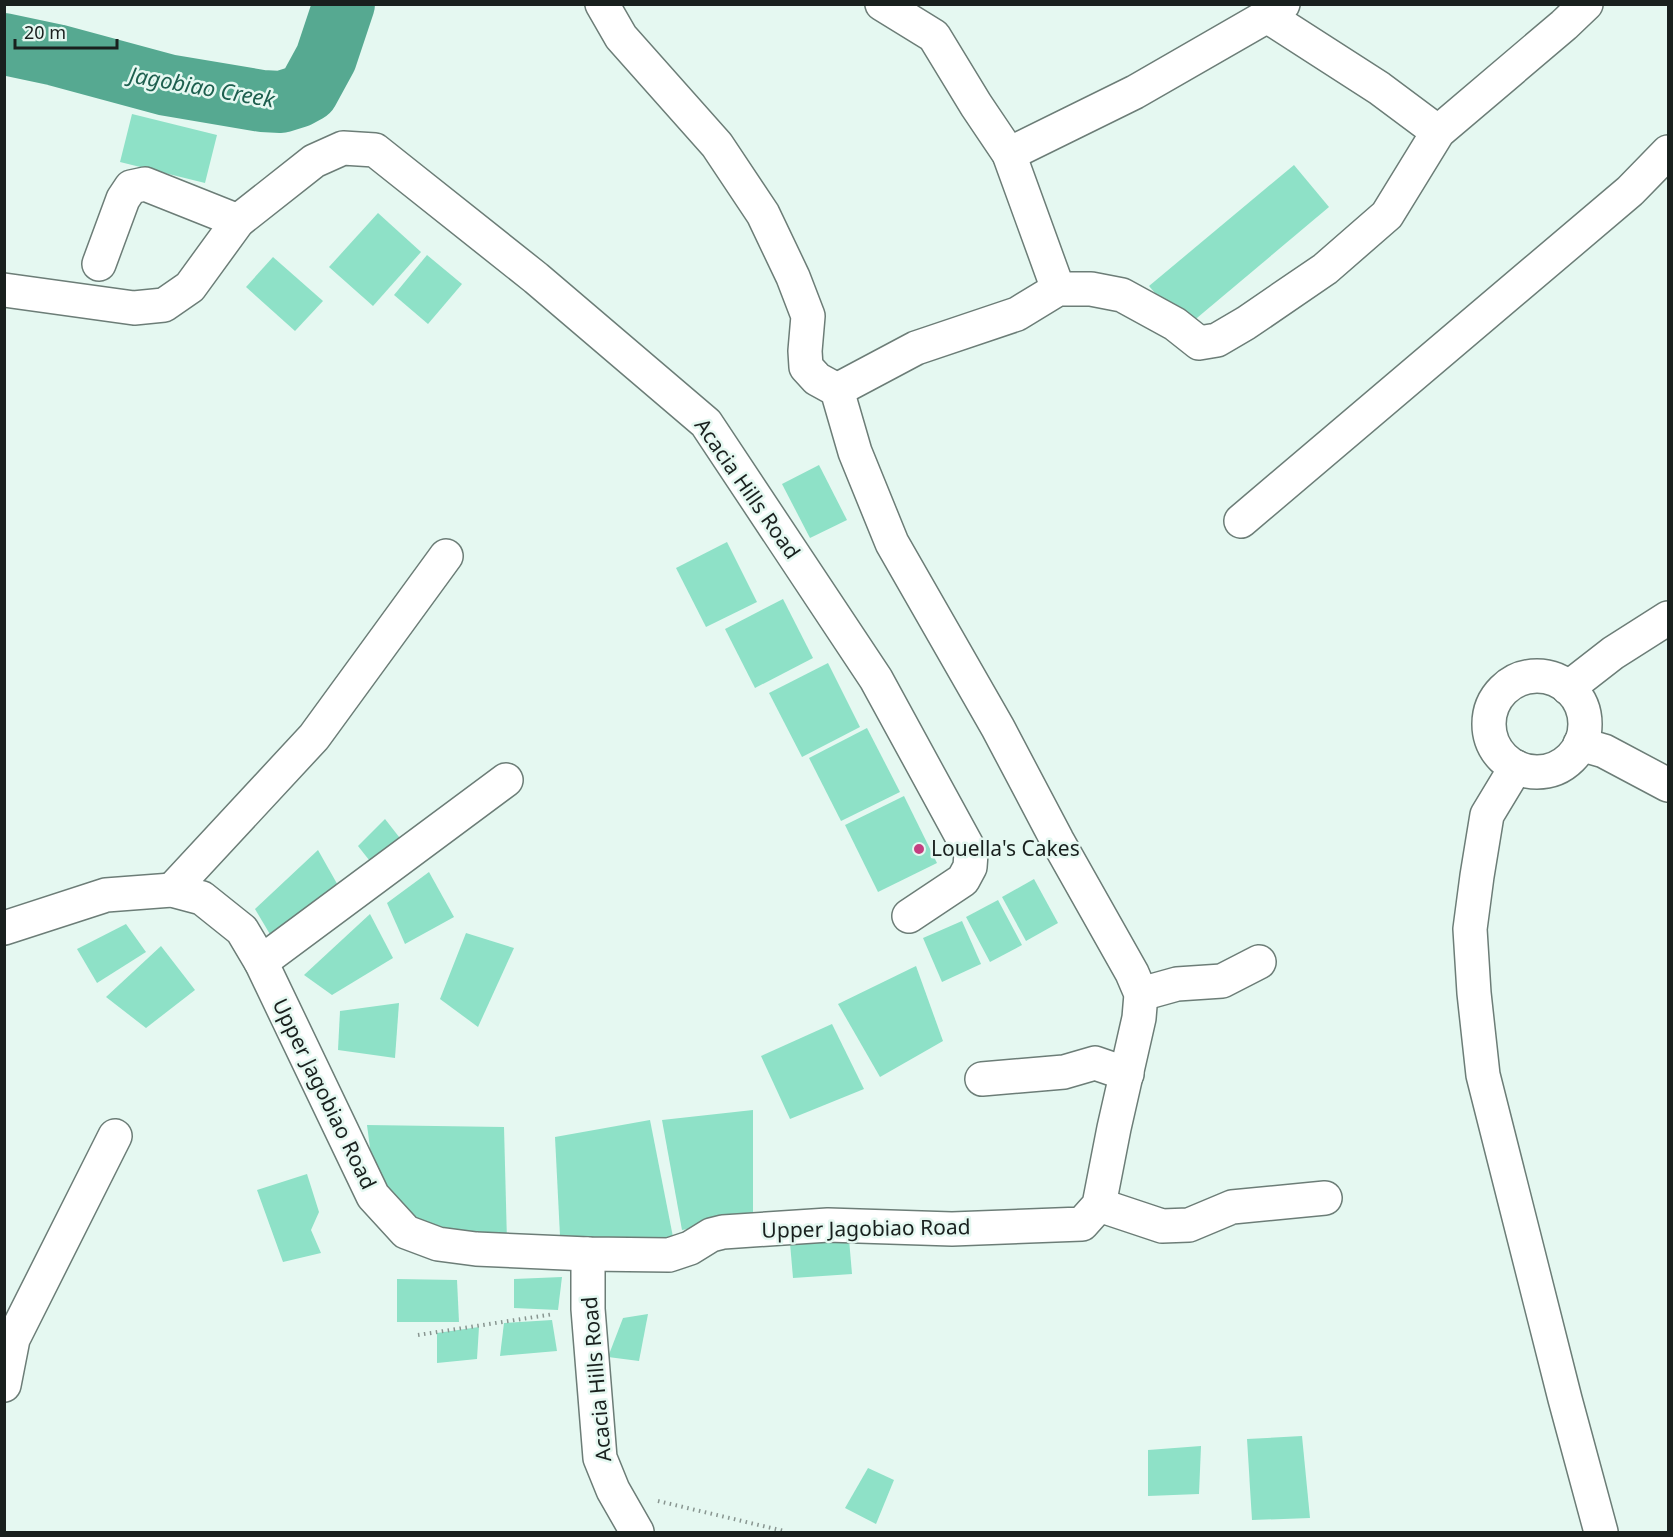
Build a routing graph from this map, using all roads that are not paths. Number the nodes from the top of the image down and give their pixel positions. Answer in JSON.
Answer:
{"nodes":[{"id":1,"x":602,"y":4,"type":"edge"},
{"id":2,"x":882,"y":4,"type":"edge"},
{"id":3,"x":1586,"y":4,"type":"edge"},
{"id":4,"x":1275,"y":10,"type":"edge"},
{"id":5,"x":1438,"y":132,"type":"junction"},
{"id":6,"x":1668,"y":152,"type":"edge"},
{"id":7,"x":1009,"y":154,"type":"junction"},
{"id":8,"x":238,"y":221,"type":"junction"},
{"id":9,"x":99,"y":264,"type":"dead end"},
{"id":10,"x":1058,"y":289,"type":"junction"},
{"id":11,"x":4,"y":290,"type":"edge"},
{"id":12,"x":837,"y":390,"type":"junction"},
{"id":13,"x":1241,"y":521,"type":"dead end"},
{"id":14,"x":446,"y":556,"type":"dead end"},
{"id":15,"x":1668,"y":618,"type":"edge"},
{"id":16,"x":1568,"y":688,"type":"junction"},
{"id":17,"x":1580,"y":744,"type":"junction"},
{"id":18,"x":1516,"y":767,"type":"junction"},
{"id":19,"x":506,"y":780,"type":"dead end"},
{"id":20,"x":1668,"y":785,"type":"edge"},
{"id":21,"x":172,"y":890,"type":"junction"},
{"id":22,"x":909,"y":916,"type":"dead end"},
{"id":23,"x":4,"y":928,"type":"edge"},
{"id":24,"x":261,"y":962,"type":"junction"},
{"id":25,"x":1259,"y":962,"type":"dead end"},
{"id":26,"x":1141,"y":994,"type":"junction"},
{"id":27,"x":1126,"y":1074,"type":"junction"},
{"id":28,"x":982,"y":1079,"type":"dead end"},
{"id":29,"x":115,"y":1136,"type":"dead end"},
{"id":30,"x":1325,"y":1198,"type":"dead end"},
{"id":31,"x":1099,"y":1205,"type":"junction"},
{"id":32,"x":588,"y":1254,"type":"junction"},
{"id":33,"x":4,"y":1385,"type":"edge"},
{"id":34,"x":637,"y":1533,"type":"edge"},
{"id":35,"x":1601,"y":1533,"type":"edge"}],
"edges":[{"from":1,"to":12,"type":"street"},
{"from":2,"to":7,"type":"street"},
{"from":3,"to":5,"type":"street"},
{"from":4,"to":5,"type":"street"},
{"from":4,"to":7,"type":"street"},
{"from":5,"to":10,"type":"street"},
{"from":6,"to":13,"type":"street"},
{"from":7,"to":10,"type":"street"},
{"from":8,"to":9,"type":"street"},
{"from":8,"to":11,"type":"street","name":"Acacia Hills Road"},
{"from":8,"to":22,"type":"street","name":"Acacia Hills Road"},
{"from":10,"to":12,"type":"street"},
{"from":12,"to":26,"type":"street"},
{"from":14,"to":21,"type":"street"},
{"from":15,"to":16,"type":"street"},
{"from":16,"to":17,"type":"street"},
{"from":16,"to":18,"type":"street"},
{"from":17,"to":18,"type":"street"},
{"from":17,"to":20,"type":"street"},
{"from":18,"to":35,"type":"street"},
{"from":19,"to":24,"type":"street"},
{"from":21,"to":23,"type":"street","name":"Upper Jagobiao Road"},
{"from":21,"to":24,"type":"street","name":"Upper Jagobiao Road"},
{"from":24,"to":32,"type":"street","name":"Upper Jagobiao Road"},
{"from":25,"to":26,"type":"street"},
{"from":26,"to":27,"type":"street"},
{"from":27,"to":28,"type":"street"},
{"from":27,"to":31,"type":"street"},
{"from":29,"to":33,"type":"street"},
{"from":30,"to":31,"type":"street"},
{"from":31,"to":32,"type":"street","name":"Upper Jagobiao Road"},
{"from":32,"to":34,"type":"street","name":"Acacia Hills Road"}]}
